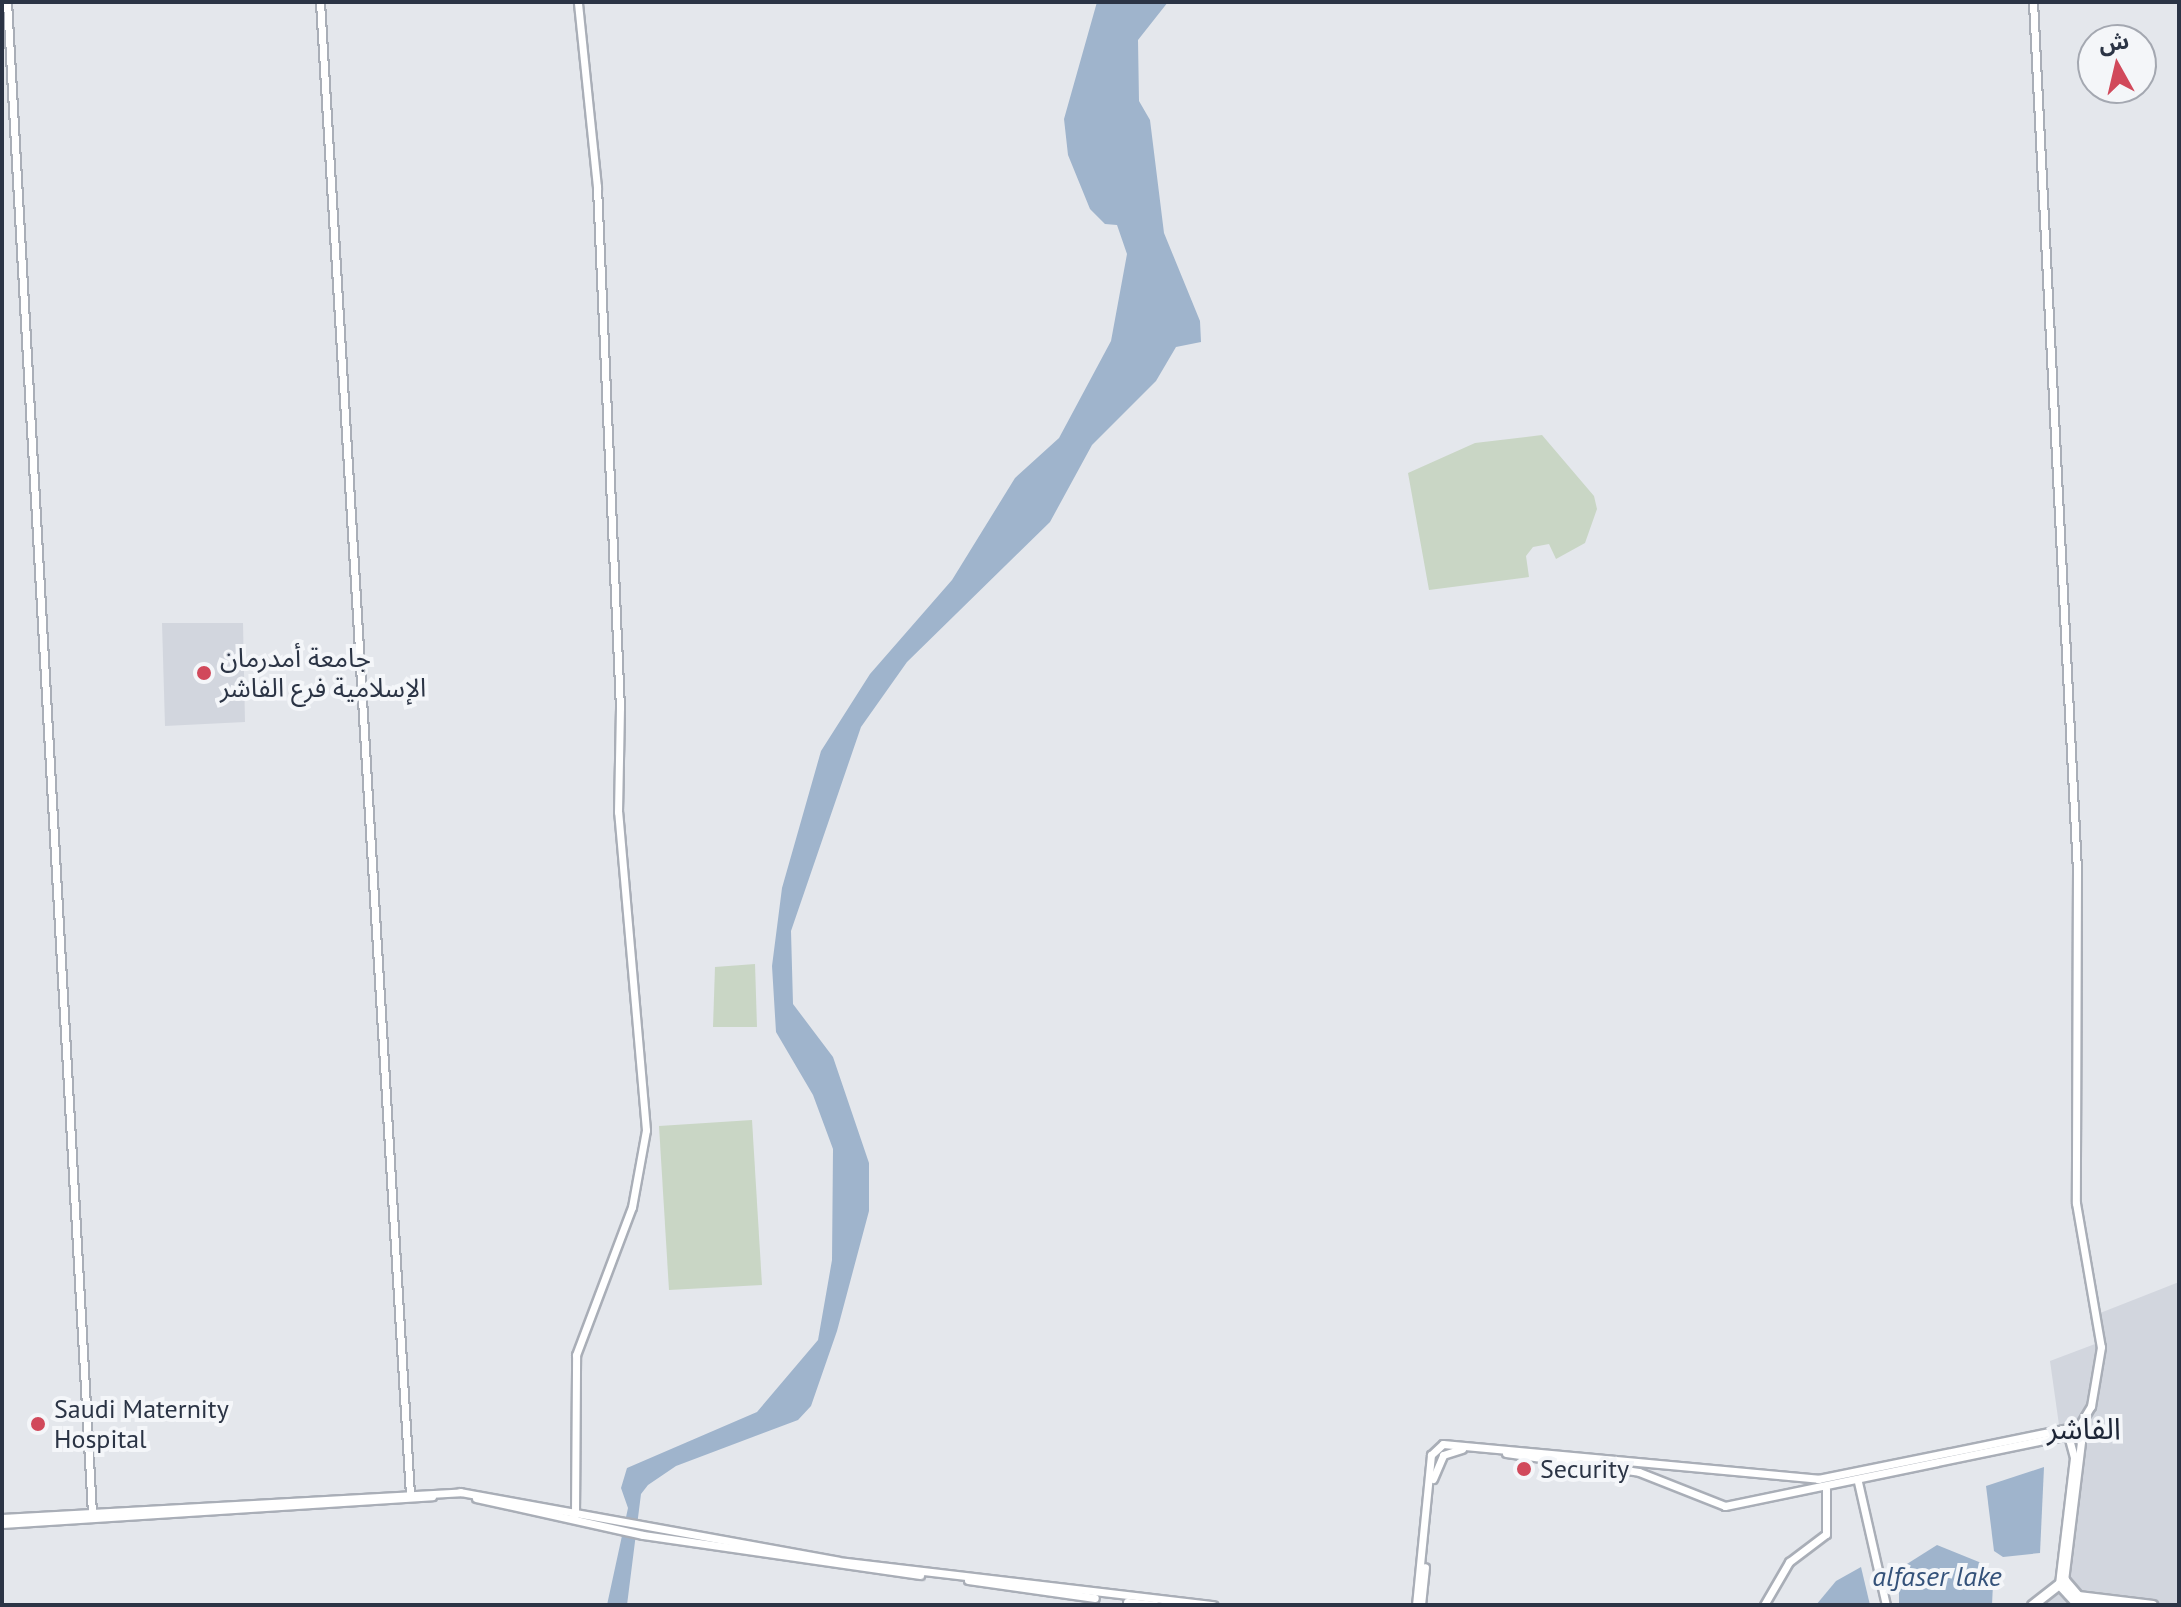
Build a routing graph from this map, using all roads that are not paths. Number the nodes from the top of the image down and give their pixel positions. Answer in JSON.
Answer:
{"nodes":[{"id":1,"x":7,"y":2,"type":"edge"},
{"id":2,"x":320,"y":2,"type":"edge"},
{"id":3,"x":578,"y":2,"type":"edge"},
{"id":4,"x":2033,"y":2,"type":"edge"},
{"id":5,"x":2075,"y":1435,"type":"junction"},
{"id":6,"x":1538,"y":1455,"type":"junction"},
{"id":7,"x":1887,"y":1473,"type":"junction"},
{"id":8,"x":1804,"y":1478,"type":"junction"},
{"id":9,"x":1858,"y":1482,"type":"junction"},
{"id":10,"x":1826,"y":1489,"type":"junction"},
{"id":11,"x":1806,"y":1492,"type":"junction"},
{"id":12,"x":410,"y":1493,"type":"junction"},
{"id":13,"x":575,"y":1512,"type":"junction"},
{"id":14,"x":92,"y":1513,"type":"junction"},
{"id":15,"x":53,"y":1518,"type":"junction"},
{"id":16,"x":2,"y":1521,"type":"edge"},
{"id":17,"x":2064,"y":1586,"type":"junction"},
{"id":18,"x":1139,"y":1601,"type":"edge"},
{"id":19,"x":1156,"y":1605,"type":"edge"},
{"id":20,"x":1213,"y":1605,"type":"edge"},
{"id":21,"x":1418,"y":1605,"type":"edge"},
{"id":22,"x":1764,"y":1605,"type":"edge"},
{"id":23,"x":1886,"y":1605,"type":"edge"},
{"id":24,"x":2032,"y":1605,"type":"edge"},
{"id":25,"x":2106,"y":1605,"type":"edge"},
{"id":26,"x":2152,"y":1605,"type":"edge"}],
"edges":[{"from":1,"to":14,"type":"street"},
{"from":2,"to":12,"type":"street"},
{"from":3,"to":13,"type":"street"},
{"from":4,"to":5,"type":"street"},
{"from":5,"to":7,"type":"street"},
{"from":5,"to":17,"type":"street"},
{"from":6,"to":8,"type":"street"},
{"from":6,"to":11,"type":"street"},
{"from":6,"to":21,"type":"street"},
{"from":7,"to":8,"type":"street"},
{"from":7,"to":9,"type":"street"},
{"from":8,"to":11,"type":"street"},
{"from":9,"to":10,"type":"street"},
{"from":9,"to":23,"type":"street"},
{"from":10,"to":11,"type":"street"},
{"from":10,"to":22,"type":"street"},
{"from":12,"to":13,"type":"street"},
{"from":12,"to":14,"type":"street"},
{"from":12,"to":15,"type":"street"},
{"from":13,"to":18,"type":"street"},
{"from":14,"to":15,"type":"street"},
{"from":15,"to":16,"type":"street"},
{"from":17,"to":24,"type":"highway"},
{"from":17,"to":25,"type":"highway"},
{"from":17,"to":26,"type":"highway"},
{"from":18,"to":19,"type":"street"},
{"from":18,"to":20,"type":"street"}]}
